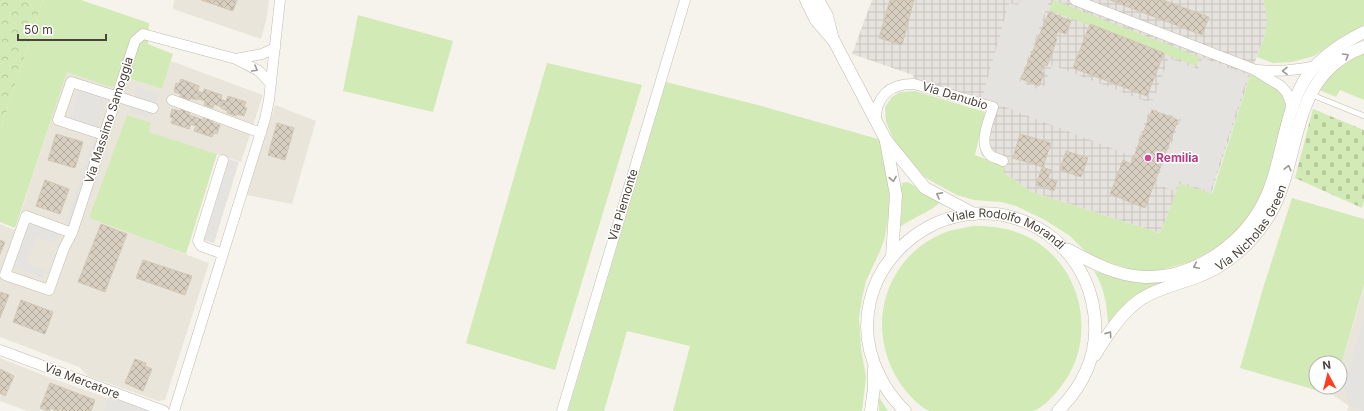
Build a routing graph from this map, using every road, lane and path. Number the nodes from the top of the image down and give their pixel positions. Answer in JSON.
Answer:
{"nodes":[{"id":1,"x":280,"y":0,"type":"edge"},
{"id":2,"x":685,"y":0,"type":"edge"},
{"id":3,"x":806,"y":0,"type":"edge"},
{"id":4,"x":818,"y":0,"type":"edge"},
{"id":5,"x":1075,"y":0,"type":"edge"},
{"id":6,"x":1364,"y":32,"type":"edge"},
{"id":7,"x":834,"y":41,"type":"junction"},
{"id":8,"x":1364,"y":47,"type":"edge"},
{"id":9,"x":275,"y":48,"type":"junction"},
{"id":10,"x":236,"y":60,"type":"junction"},
{"id":11,"x":1317,"y":66,"type":"junction"},
{"id":12,"x":1253,"y":69,"type":"junction"},
{"id":13,"x":271,"y":84,"type":"junction"},
{"id":14,"x":117,"y":96,"type":"junction"},
{"id":15,"x":1317,"y":97,"type":"dead end"},
{"id":16,"x":172,"y":100,"type":"dead end"},
{"id":17,"x":153,"y":108,"type":"dead end"},
{"id":18,"x":1293,"y":109,"type":"junction"},
{"id":19,"x":1364,"y":116,"type":"edge"},
{"id":20,"x":876,"y":121,"type":"junction"},
{"id":21,"x":261,"y":133,"type":"junction"},
{"id":22,"x":104,"y":135,"type":"junction"},
{"id":23,"x":886,"y":140,"type":"junction"},
{"id":24,"x":223,"y":160,"type":"dead end"},
{"id":25,"x":1003,"y":161,"type":"dead end"},
{"id":26,"x":974,"y":214,"type":"junction"},
{"id":27,"x":72,"y":233,"type":"junction"},
{"id":28,"x":1061,"y":245,"type":"junction"},
{"id":29,"x":223,"y":254,"type":"junction"},
{"id":30,"x":892,"y":256,"type":"junction"},
{"id":31,"x":0,"y":350,"type":"edge"},
{"id":32,"x":874,"y":364,"type":"junction"},
{"id":33,"x":1088,"y":367,"type":"junction"},
{"id":34,"x":164,"y":411,"type":"edge"},
{"id":35,"x":174,"y":411,"type":"edge"},
{"id":36,"x":562,"y":411,"type":"edge"},
{"id":37,"x":871,"y":411,"type":"edge"},
{"id":38,"x":905,"y":411,"type":"edge"},
{"id":39,"x":1058,"y":411,"type":"edge"}],
"edges":[{"from":1,"to":9,"type":"street"},
{"from":2,"to":36,"type":"street","name":"Via Piemonte"},
{"from":3,"to":7,"type":"street"},
{"from":4,"to":7,"type":"street"},
{"from":5,"to":12,"type":"street"},
{"from":6,"to":11,"type":"street","name":"Via Nicholas Green"},
{"from":7,"to":20,"type":"street"},
{"from":33,"to":8,"type":"street","name":"Via Nicholas Green","one_way":true},
{"from":9,"to":10,"type":"street","name":"Via Massimo Samoggia"},
{"from":9,"to":13,"type":"street"},
{"from":10,"to":13,"type":"street","name":"Via Massimo Samoggia","one_way":true},
{"from":10,"to":14,"type":"street","name":"Via Massimo Samoggia"},
{"from":11,"to":12,"type":"street","one_way":true},
{"from":11,"to":18,"type":"street","name":"Via Nicholas Green"},
{"from":12,"to":18,"type":"street"},
{"from":13,"to":21,"type":"street"},
{"from":14,"to":17,"type":"street"},
{"from":14,"to":22,"type":"street","name":"Via Massimo Samoggia"},
{"from":14,"to":22,"type":"street"},
{"from":15,"to":19,"type":"lane"},
{"from":16,"to":21,"type":"street"},
{"from":18,"to":28,"type":"street","name":"Via Nicholas Green","one_way":true},
{"from":20,"to":23,"type":"street"},
{"from":20,"to":25,"type":"street","name":"Via Danubio"},
{"from":21,"to":29,"type":"street"},
{"from":22,"to":27,"type":"street","name":"Via Massimo Samoggia"},
{"from":26,"to":23,"type":"street","one_way":true},
{"from":23,"to":30,"type":"street","one_way":true},
{"from":24,"to":29,"type":"street"},
{"from":26,"to":28,"type":"street","name":"Viale Rodolfo Morandi"},
{"from":26,"to":30,"type":"street","name":"Viale Rodolfo Morandi"},
{"from":27,"to":27,"type":"street","name":"Via Massimo Samoggia"},
{"from":28,"to":33,"type":"street","name":"Viale Rodolfo Morandi"},
{"from":29,"to":35,"type":"street"},
{"from":30,"to":32,"type":"street","name":"Viale Rodolfo Morandi"},
{"from":31,"to":34,"type":"street","name":"Via Mercatore"},
{"from":32,"to":37,"type":"street","name":"Viale Rodolfo Morandi"},
{"from":32,"to":38,"type":"street","name":"Viale Rodolfo Morandi"},
{"from":33,"to":39,"type":"street","name":"Viale Rodolfo Morandi"}]}
